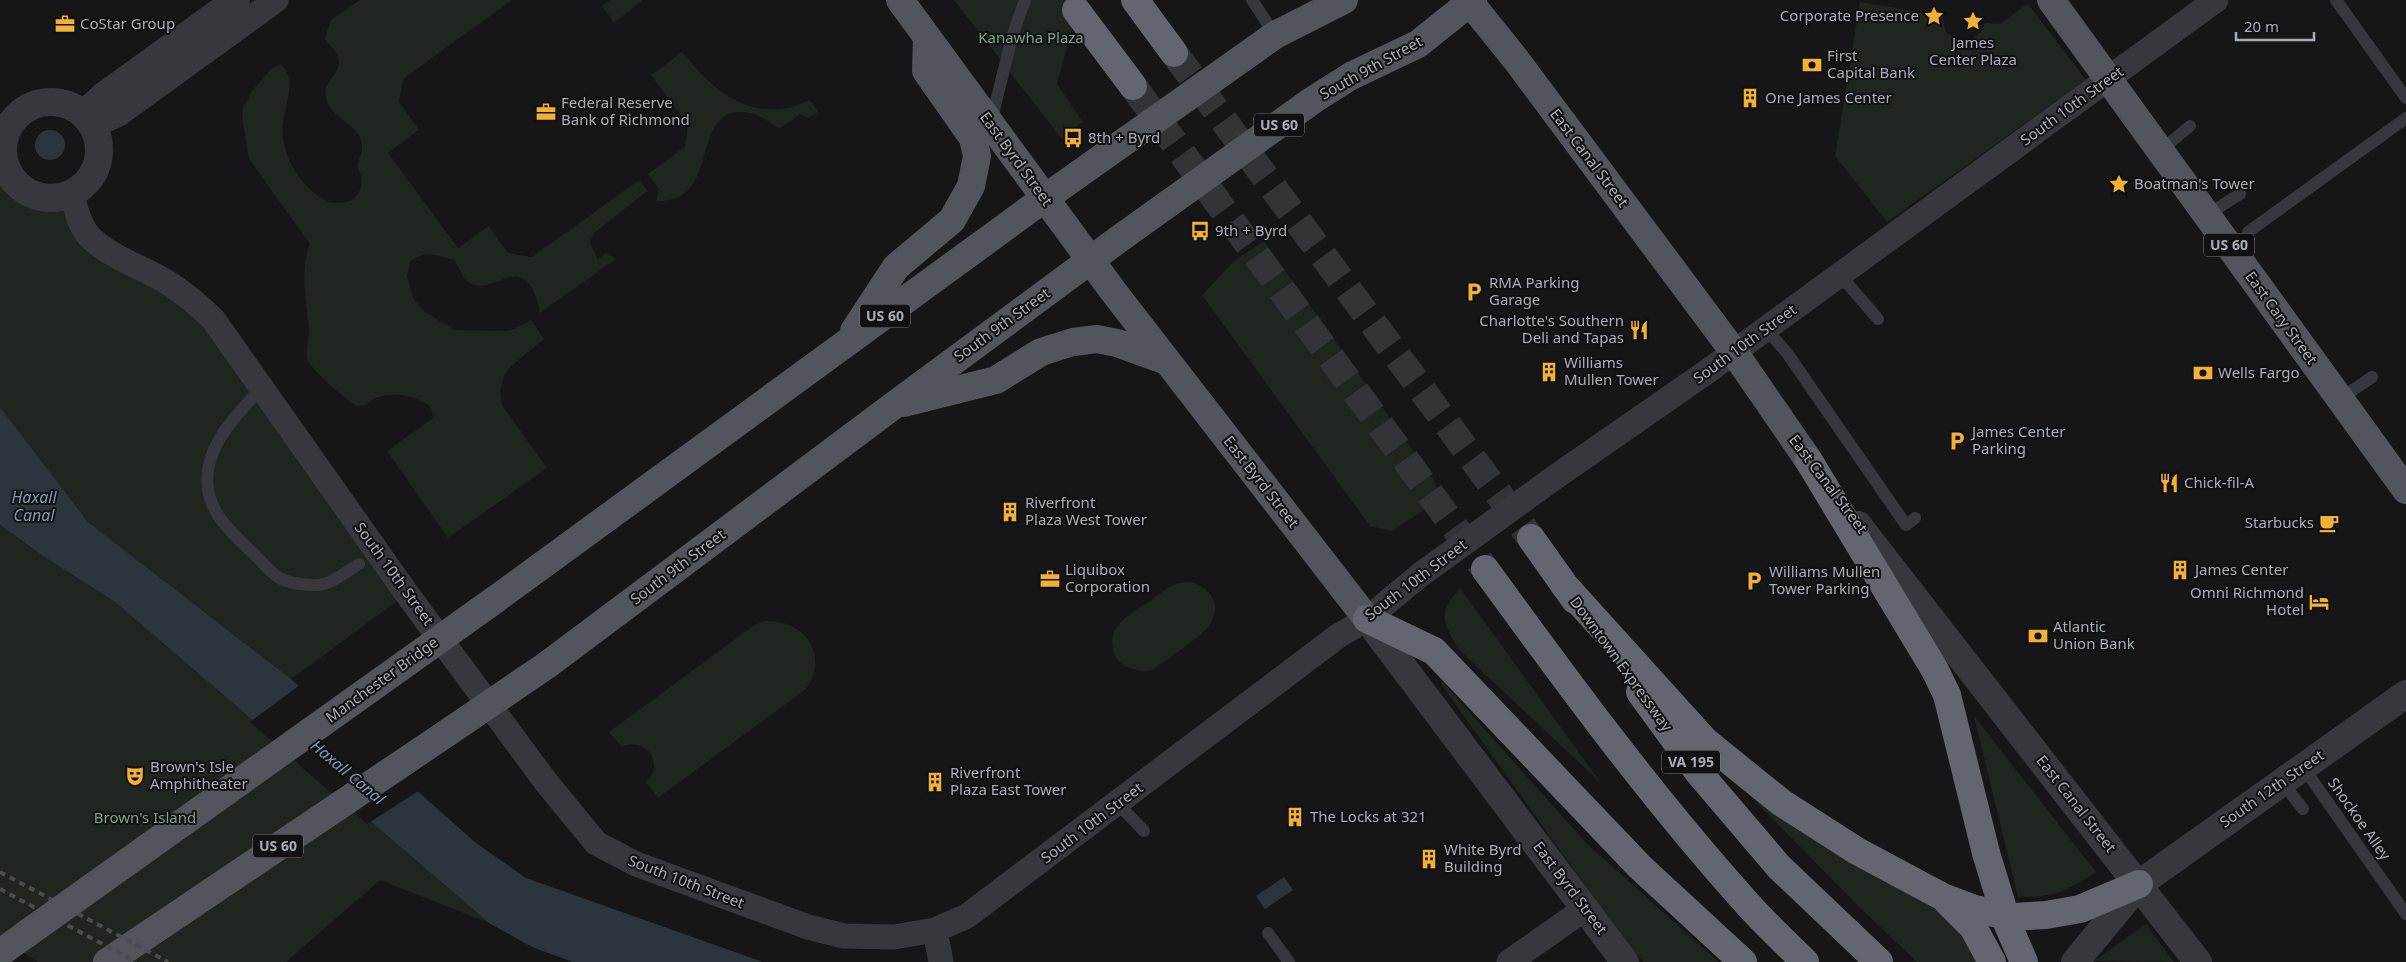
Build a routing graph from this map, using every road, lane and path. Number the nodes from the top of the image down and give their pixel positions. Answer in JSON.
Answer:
{"nodes":[{"id":1,"x":236,"y":0,"type":"edge"},
{"id":2,"x":276,"y":0,"type":"edge"},
{"id":3,"x":900,"y":0,"type":"edge"},
{"id":4,"x":1025,"y":0,"type":"edge"},
{"id":5,"x":1135,"y":0,"type":"edge"},
{"id":6,"x":1252,"y":0,"type":"edge"},
{"id":7,"x":1307,"y":0,"type":"edge"},
{"id":8,"x":1344,"y":0,"type":"edge"},
{"id":9,"x":2051,"y":0,"type":"edge"},
{"id":10,"x":2216,"y":0,"type":"edge"},
{"id":11,"x":2336,"y":0,"type":"edge"},
{"id":12,"x":1467,"y":1,"type":"edge"},
{"id":13,"x":1076,"y":10,"type":"dead end"},
{"id":14,"x":1275,"y":35,"type":"junction"},
{"id":15,"x":927,"y":38,"type":"junction"},
{"id":16,"x":1174,"y":53,"type":"tunnel mouth"},
{"id":17,"x":2108,"y":80,"type":"junction"},
{"id":18,"x":1133,"y":86,"type":"tunnel mouth"},
{"id":19,"x":2406,"y":98,"type":"edge"},
{"id":20,"x":2406,"y":118,"type":"edge"},
{"id":21,"x":89,"y":120,"type":"junction"},
{"id":22,"x":990,"y":125,"type":"junction"},
{"id":23,"x":2190,"y":126,"type":"dead end"},
{"id":24,"x":3,"y":129,"type":"edge"},
{"id":25,"x":2160,"y":151,"type":"junction"},
{"id":26,"x":71,"y":194,"type":"junction"},
{"id":27,"x":2240,"y":194,"type":"dead end"},
{"id":28,"x":1045,"y":198,"type":"junction"},
{"id":29,"x":2207,"y":215,"type":"junction"},
{"id":30,"x":2248,"y":232,"type":"dead end"},
{"id":31,"x":1090,"y":260,"type":"junction"},
{"id":32,"x":1840,"y":275,"type":"junction"},
{"id":33,"x":1878,"y":318,"type":"dead end"},
{"id":34,"x":1766,"y":329,"type":"junction"},
{"id":35,"x":843,"y":348,"type":"junction"},
{"id":36,"x":1734,"y":352,"type":"junction"},
{"id":37,"x":1168,"y":362,"type":"junction"},
{"id":38,"x":2372,"y":377,"type":"dead end"},
{"id":39,"x":261,"y":388,"type":"junction"},
{"id":40,"x":2340,"y":399,"type":"junction"},
{"id":41,"x":892,"y":406,"type":"junction"},
{"id":42,"x":1809,"y":461,"type":"junction"},
{"id":43,"x":2406,"y":490,"type":"edge"},
{"id":44,"x":1915,"y":518,"type":"dead end"},
{"id":45,"x":1531,"y":538,"type":"tunnel mouth"},
{"id":46,"x":359,"y":564,"type":"dead end"},
{"id":47,"x":1485,"y":569,"type":"tunnel mouth"},
{"id":48,"x":1564,"y":585,"type":"junction"},
{"id":49,"x":1367,"y":619,"type":"junction"},
{"id":50,"x":2406,"y":694,"type":"edge"},
{"id":51,"x":2293,"y":775,"type":"junction"},
{"id":52,"x":1118,"y":804,"type":"junction"},
{"id":53,"x":2303,"y":809,"type":"dead end"},
{"id":54,"x":1144,"y":831,"type":"dead end"},
{"id":55,"x":2139,"y":884,"type":"junction"},
{"id":56,"x":1943,"y":897,"type":"junction"},
{"id":57,"x":1586,"y":908,"type":"junction"},
{"id":58,"x":2406,"y":914,"type":"edge"},
{"id":59,"x":935,"y":930,"type":"junction"},
{"id":60,"x":1268,"y":934,"type":"dead end"},
{"id":61,"x":0,"y":953,"type":"edge"},
{"id":62,"x":107,"y":962,"type":"edge"},
{"id":63,"x":941,"y":962,"type":"edge"},
{"id":64,"x":1289,"y":962,"type":"edge"},
{"id":65,"x":1509,"y":962,"type":"edge"},
{"id":66,"x":1625,"y":962,"type":"edge"},
{"id":67,"x":1743,"y":962,"type":"edge"},
{"id":68,"x":1805,"y":962,"type":"edge"},
{"id":69,"x":1879,"y":962,"type":"edge"},
{"id":70,"x":1992,"y":962,"type":"edge"},
{"id":71,"x":2024,"y":962,"type":"edge"},
{"id":72,"x":2075,"y":962,"type":"edge"},
{"id":73,"x":2198,"y":962,"type":"edge"}],
"edges":[{"from":1,"to":21,"type":"street"},
{"from":2,"to":21,"type":"street"},
{"from":3,"to":15,"type":"main road","name":"East Byrd Street"},
{"from":4,"to":22,"type":"lane"},
{"from":5,"to":16,"type":"highway"},
{"from":6,"to":14,"type":"lane"},
{"from":7,"to":14,"type":"main road","number":"US 60"},
{"from":8,"to":14,"type":"main road"},
{"from":9,"to":17,"type":"main road","name":"East Cary Street","number":"US 60"},
{"from":10,"to":17,"type":"street","name":"South 10th Street"},
{"from":11,"to":19,"type":"lane"},
{"from":12,"to":31,"type":"main road","name":"South 9th Street","number":"US 60"},
{"from":12,"to":36,"type":"main road","name":"East Canal Street"},
{"from":13,"to":18,"type":"highway"},
{"from":14,"to":28,"type":"main road","number":"US 60"},
{"from":15,"to":22,"type":"main road","name":"East Byrd Street"},
{"from":15,"to":35,"type":"main road"},
{"from":17,"to":25,"type":"main road","name":"East Cary Street","number":"US 60"},
{"from":17,"to":32,"type":"street","name":"South 10th Street"},
{"from":20,"to":30,"type":"lane"},
{"from":21,"to":24,"type":"street"},
{"from":21,"to":26,"type":"street"},
{"from":22,"to":28,"type":"main road","name":"East Byrd Street"},
{"from":23,"to":25,"type":"lane"},
{"from":24,"to":26,"type":"street"},
{"from":25,"to":29,"type":"main road","name":"East Cary Street","number":"US 60"},
{"from":26,"to":39,"type":"street","name":"South 10th Street"},
{"from":27,"to":29,"type":"lane"},
{"from":28,"to":31,"type":"main road","name":"East Byrd Street"},
{"from":28,"to":35,"type":"main road","number":"US 60"},
{"from":29,"to":40,"type":"main road","name":"East Cary Street","number":"US 60"},
{"from":31,"to":37,"type":"main road","name":"East Byrd Street"},
{"from":31,"to":41,"type":"main road","name":"South 9th Street","number":"US 60"},
{"from":32,"to":33,"type":"lane"},
{"from":32,"to":34,"type":"street","name":"South 10th Street"},
{"from":34,"to":36,"type":"street","name":"South 10th Street"},
{"from":34,"to":44,"type":"lane"},
{"from":35,"to":61,"type":"main road","name":"Manchester Bridge","number":"US 60","bridge":true},
{"from":36,"to":42,"type":"main road","name":"East Canal Street"},
{"from":36,"to":49,"type":"street","name":"South 10th Street"},
{"from":37,"to":41,"type":"main road"},
{"from":37,"to":49,"type":"main road","name":"East Byrd Street"},
{"from":38,"to":40,"type":"lane"},
{"from":39,"to":46,"type":"lane"},
{"from":39,"to":59,"type":"street","name":"South 10th Street"},
{"from":40,"to":43,"type":"main road","name":"East Cary Street","number":"US 60"},
{"from":41,"to":62,"type":"main road","name":"South 9th Street","number":"US 60","bridge":true},
{"from":42,"to":55,"type":"street","name":"East Canal Street"},
{"from":42,"to":71,"type":"highway","bridge":true},
{"from":45,"to":48,"type":"highway","name":"Downtown Expressway","number":"VA 195"},
{"from":47,"to":68,"type":"highway","number":"VA 195"},
{"from":48,"to":56,"type":"highway"},
{"from":48,"to":69,"type":"highway","name":"Downtown Expressway","number":"VA 195"},
{"from":49,"to":52,"type":"street","name":"South 10th Street"},
{"from":49,"to":57,"type":"street","name":"East Byrd Street"},
{"from":49,"to":67,"type":"highway"},
{"from":50,"to":51,"type":"street","name":"South 12th Street"},
{"from":51,"to":53,"type":"lane"},
{"from":51,"to":55,"type":"street","name":"South 12th Street"},
{"from":51,"to":58,"type":"lane","name":"Shockoe Alley"},
{"from":52,"to":54,"type":"lane"},
{"from":52,"to":59,"type":"street","name":"South 10th Street"},
{"from":55,"to":56,"type":"highway"},
{"from":55,"to":72,"type":"street"},
{"from":55,"to":73,"type":"street","name":"East Canal Street"},
{"from":56,"to":70,"type":"highway"},
{"from":57,"to":65,"type":"street"},
{"from":57,"to":66,"type":"street","name":"East Byrd Street"},
{"from":59,"to":63,"type":"street"},
{"from":60,"to":64,"type":"lane"}]}
